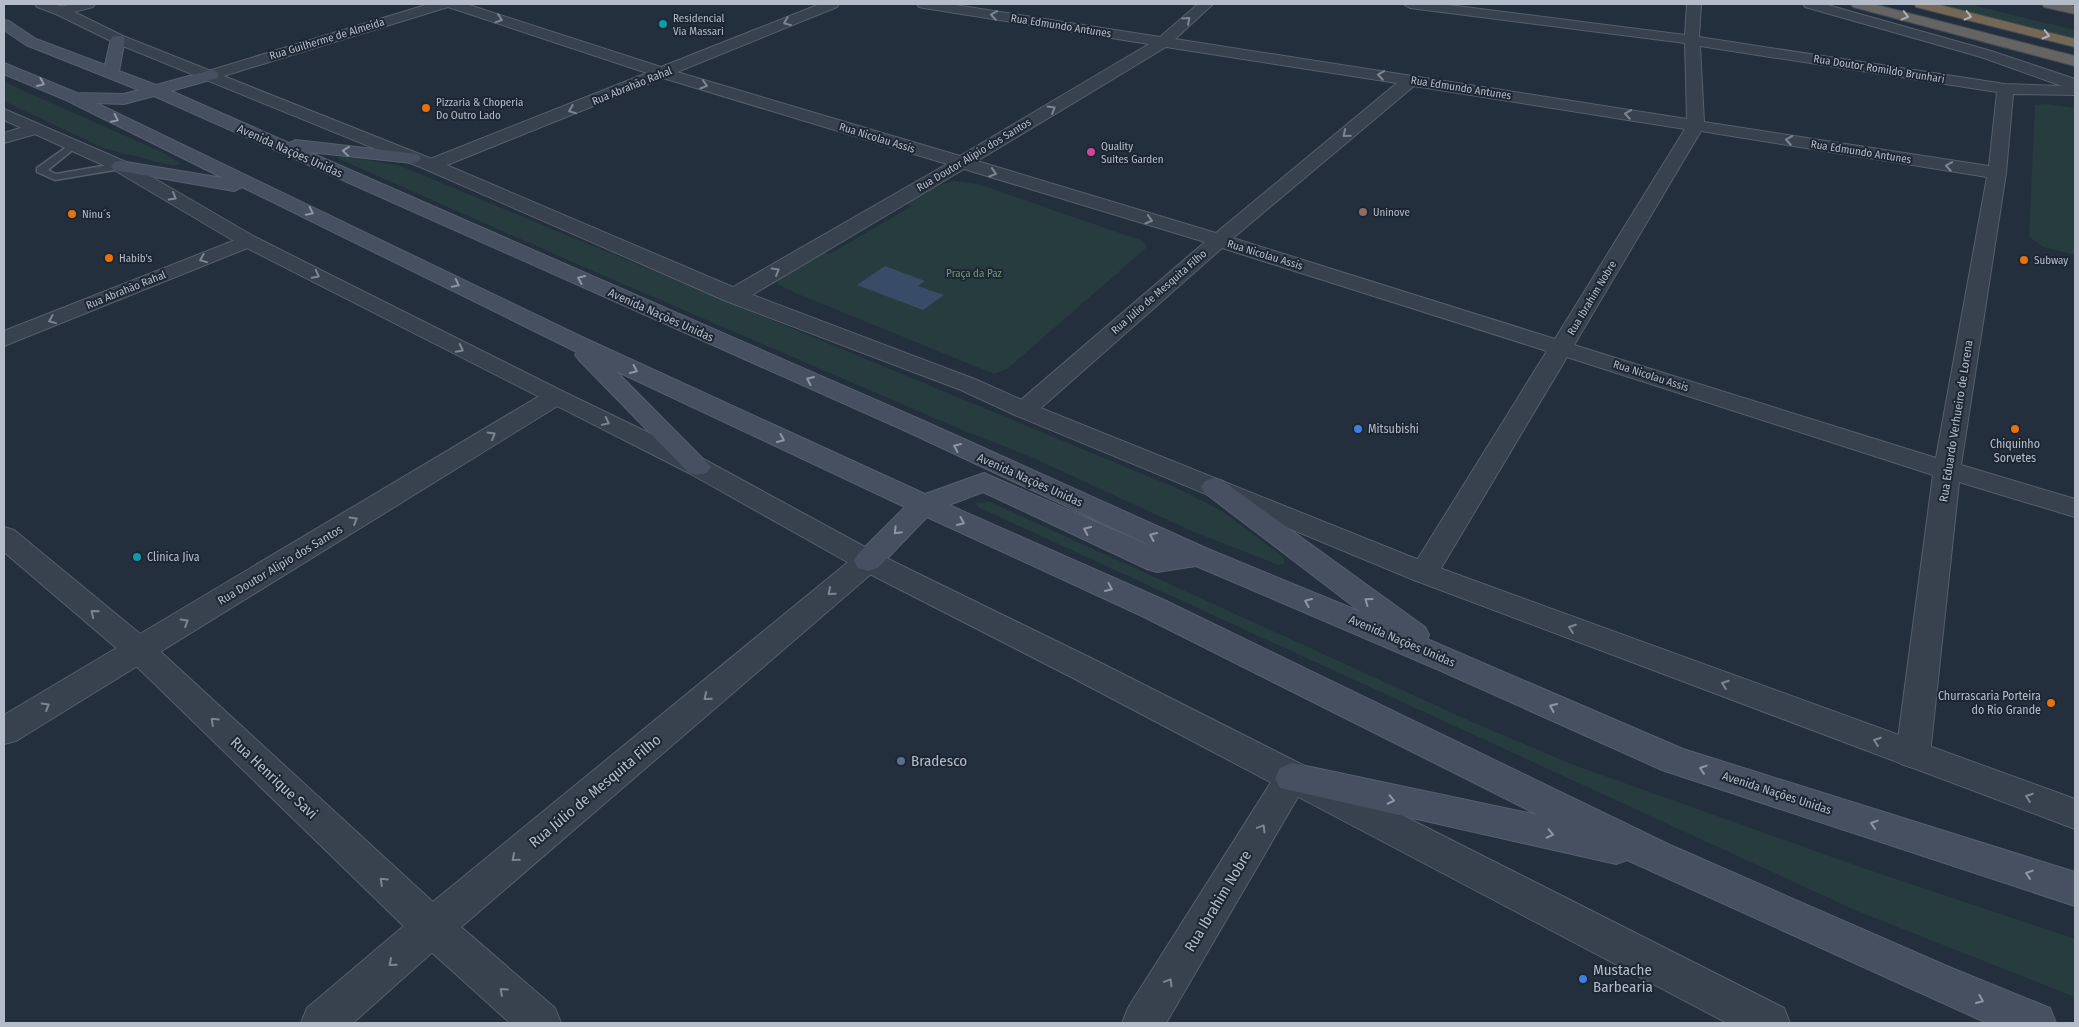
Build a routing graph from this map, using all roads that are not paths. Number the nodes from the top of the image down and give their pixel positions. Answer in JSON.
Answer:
{"nodes":[{"id":1,"x":88,"y":4,"type":"edge"},
{"id":2,"x":443,"y":4,"type":"edge"},
{"id":3,"x":453,"y":4,"type":"edge"},
{"id":4,"x":832,"y":4,"type":"edge"},
{"id":5,"x":924,"y":4,"type":"edge"},
{"id":6,"x":1206,"y":4,"type":"edge"},
{"id":7,"x":1410,"y":4,"type":"edge"},
{"id":8,"x":1694,"y":4,"type":"edge"},
{"id":9,"x":1810,"y":4,"type":"edge"},
{"id":10,"x":1858,"y":4,"type":"edge"},
{"id":11,"x":1921,"y":4,"type":"edge"},
{"id":12,"x":2049,"y":4,"type":"edge"},
{"id":13,"x":52,"y":7,"type":"edge"},
{"id":14,"x":2075,"y":10,"type":"edge"},
{"id":15,"x":4,"y":24,"type":"edge"},
{"id":16,"x":4,"y":39,"type":"edge"},
{"id":17,"x":118,"y":39,"type":"junction"},
{"id":18,"x":1692,"y":40,"type":"junction"},
{"id":19,"x":32,"y":42,"type":"junction"},
{"id":20,"x":1163,"y":42,"type":"junction"},
{"id":21,"x":2075,"y":43,"type":"edge"},
{"id":22,"x":2075,"y":60,"type":"edge"},
{"id":23,"x":4,"y":68,"type":"edge"},
{"id":24,"x":664,"y":73,"type":"junction"},
{"id":25,"x":112,"y":74,"type":"junction"},
{"id":26,"x":211,"y":75,"type":"junction"},
{"id":27,"x":1411,"y":80,"type":"junction"},
{"id":28,"x":2005,"y":89,"type":"junction"},
{"id":29,"x":157,"y":91,"type":"junction"},
{"id":30,"x":72,"y":97,"type":"junction"},
{"id":31,"x":4,"y":114,"type":"edge"},
{"id":32,"x":1696,"y":125,"type":"junction"},
{"id":33,"x":33,"y":129,"type":"junction"},
{"id":34,"x":4,"y":138,"type":"edge"},
{"id":35,"x":270,"y":142,"type":"junction"},
{"id":36,"x":72,"y":146,"type":"junction"},
{"id":37,"x":422,"y":162,"type":"junction"},
{"id":38,"x":961,"y":164,"type":"junction"},
{"id":39,"x":120,"y":166,"type":"junction"},
{"id":40,"x":1997,"y":174,"type":"junction"},
{"id":41,"x":266,"y":191,"type":"junction"},
{"id":42,"x":248,"y":240,"type":"junction"},
{"id":43,"x":1219,"y":240,"type":"junction"},
{"id":44,"x":734,"y":296,"type":"junction"},
{"id":45,"x":4,"y":339,"type":"edge"},
{"id":46,"x":574,"y":342,"type":"junction"},
{"id":47,"x":1563,"y":348,"type":"junction"},
{"id":48,"x":555,"y":397,"type":"junction"},
{"id":49,"x":1024,"y":410,"type":"junction"},
{"id":50,"x":698,"y":466,"type":"junction"},
{"id":51,"x":1947,"y":470,"type":"junction"},
{"id":52,"x":1214,"y":488,"type":"junction"},
{"id":53,"x":923,"y":505,"type":"junction"},
{"id":54,"x":2075,"y":508,"type":"edge"},
{"id":55,"x":4,"y":537,"type":"edge"},
{"id":56,"x":1198,"y":556,"type":"junction"},
{"id":57,"x":868,"y":561,"type":"junction"},
{"id":58,"x":1424,"y":573,"type":"junction"},
{"id":59,"x":139,"y":650,"type":"junction"},
{"id":60,"x":1450,"y":661,"type":"junction"},
{"id":61,"x":4,"y":731,"type":"edge"},
{"id":62,"x":1913,"y":754,"type":"junction"},
{"id":63,"x":1292,"y":778,"type":"junction"},
{"id":64,"x":2075,"y":814,"type":"edge"},
{"id":65,"x":1657,"y":857,"type":"junction"},
{"id":66,"x":2075,"y":889,"type":"edge"},
{"id":67,"x":432,"y":927,"type":"junction"},
{"id":68,"x":322,"y":1023,"type":"edge"},
{"id":69,"x":540,"y":1023,"type":"edge"},
{"id":70,"x":1143,"y":1023,"type":"edge"},
{"id":71,"x":1769,"y":1023,"type":"edge"},
{"id":72,"x":2036,"y":1023,"type":"edge"}],
"edges":[{"from":1,"to":13,"type":"street"},
{"from":2,"to":26,"type":"street","name":"Rua Guilherme de Almeida"},
{"from":3,"to":24,"type":"street","name":"Rua Nicolau Assis","one_way":true},
{"from":4,"to":24,"type":"street","name":"Rua Abrahão Rahal","one_way":true},
{"from":20,"to":5,"type":"street","name":"Rua Edmundo Antunes","one_way":true},
{"from":20,"to":6,"type":"street","name":"Rua Doutor Alipio dos Santos","one_way":true},
{"from":7,"to":18,"type":"street","name":"Rua Doutor Romildo Brunhari"},
{"from":8,"to":18,"type":"street"},
{"from":9,"to":28,"type":"street","name":"Rua Doutor Romildo Brunhari"},
{"from":10,"to":22,"type":"highway","one_way":true},
{"from":11,"to":21,"type":"highway","one_way":true},
{"from":12,"to":14,"type":"highway"},
{"from":13,"to":17,"type":"street"},
{"from":15,"to":19,"type":"main road","name":"Avenida Nações Unidas"},
{"from":16,"to":19,"type":"main road"},
{"from":17,"to":25,"type":"main road"},
{"from":17,"to":26,"type":"street"},
{"from":18,"to":28,"type":"street","name":"Rua Doutor Romildo Brunhari"},
{"from":18,"to":32,"type":"street"},
{"from":19,"to":25,"type":"main road","name":"Avenida Nações Unidas"},
{"from":27,"to":20,"type":"street","name":"Rua Edmundo Antunes","one_way":true},
{"from":38,"to":20,"type":"street","name":"Rua Doutor Alipio dos Santos","one_way":true},
{"from":23,"to":30,"type":"main road","one_way":true},
{"from":24,"to":37,"type":"street","name":"Rua Abrahão Rahal","one_way":true},
{"from":24,"to":38,"type":"street","name":"Rua Nicolau Assis","one_way":true},
{"from":25,"to":29,"type":"main road","name":"Avenida Nações Unidas"},
{"from":26,"to":29,"type":"main road"},
{"from":26,"to":37,"type":"street"},
{"from":32,"to":27,"type":"street","name":"Rua Edmundo Antunes","one_way":true},
{"from":27,"to":43,"type":"street","name":"Rua Júlio de Mesquita Filho","one_way":true},
{"from":28,"to":40,"type":"street","name":"Rua Eduardo Verhueiro de Lorena"},
{"from":29,"to":30,"type":"main road"},
{"from":29,"to":35,"type":"main road","name":"Avenida Nações Unidas"},
{"from":30,"to":41,"type":"main road","one_way":true},
{"from":31,"to":33,"type":"street"},
{"from":40,"to":32,"type":"street","name":"Rua Edmundo Antunes","one_way":true},
{"from":32,"to":47,"type":"street","name":"Rua Ibrahim Nobre"},
{"from":33,"to":34,"type":"street"},
{"from":33,"to":36,"type":"street"},
{"from":37,"to":35,"type":"main road","one_way":true},
{"from":56,"to":35,"type":"main road","name":"Avenida Nações Unidas","one_way":true},
{"from":36,"to":39,"type":"street"},
{"from":36,"to":39,"type":"lane"},
{"from":37,"to":44,"type":"street"},
{"from":38,"to":43,"type":"street","name":"Rua Nicolau Assis","one_way":true},
{"from":44,"to":38,"type":"street","name":"Rua Doutor Alipio dos Santos","one_way":true},
{"from":39,"to":41,"type":"main road"},
{"from":39,"to":42,"type":"street","one_way":true},
{"from":40,"to":51,"type":"street","name":"Rua Eduardo Verhueiro de Lorena"},
{"from":41,"to":46,"type":"main road","one_way":true},
{"from":42,"to":45,"type":"street","name":"Rua Abrahão Rahal","one_way":true},
{"from":42,"to":48,"type":"street","one_way":true},
{"from":43,"to":47,"type":"street","name":"Rua Nicolau Assis"},
{"from":43,"to":49,"type":"street","name":"Rua Júlio de Mesquita Filho"},
{"from":44,"to":49,"type":"street"},
{"from":46,"to":50,"type":"main road"},
{"from":46,"to":53,"type":"main road","one_way":true},
{"from":47,"to":51,"type":"street","name":"Rua Nicolau Assis"},
{"from":47,"to":58,"type":"street","name":"Rua Ibrahim Nobre"},
{"from":48,"to":50,"type":"street","one_way":true},
{"from":59,"to":48,"type":"street","name":"Rua Doutor Alipio dos Santos","one_way":true},
{"from":49,"to":52,"type":"street"},
{"from":50,"to":57,"type":"street"},
{"from":51,"to":54,"type":"street","name":"Rua Nicolau Assis"},
{"from":51,"to":62,"type":"street","name":"Rua Eduardo Verhueiro de Lorena"},
{"from":52,"to":58,"type":"street"},
{"from":60,"to":52,"type":"main road","one_way":true},
{"from":56,"to":53,"type":"main road","one_way":true},
{"from":53,"to":57,"type":"main road","one_way":true},
{"from":53,"to":65,"type":"main road","one_way":true},
{"from":59,"to":55,"type":"street","name":"Rua Henrique Savi","one_way":true},
{"from":60,"to":56,"type":"main road","name":"Avenida Nações Unidas","one_way":true},
{"from":57,"to":63,"type":"street"},
{"from":57,"to":67,"type":"street","name":"Rua Júlio de Mesquita Filho","one_way":true},
{"from":62,"to":58,"type":"street","one_way":true},
{"from":61,"to":59,"type":"street","name":"Rua Doutor Alipio dos Santos","one_way":true},
{"from":67,"to":59,"type":"street","name":"Rua Henrique Savi","one_way":true},
{"from":66,"to":60,"type":"main road","name":"Avenida Nações Unidas","one_way":true},
{"from":64,"to":62,"type":"street","one_way":true},
{"from":63,"to":65,"type":"main road","one_way":true},
{"from":70,"to":63,"type":"street","name":"Rua Ibrahim Nobre","one_way":true},
{"from":63,"to":71,"type":"street"},
{"from":65,"to":72,"type":"main road","one_way":true},
{"from":67,"to":68,"type":"street","name":"Rua Júlio de Mesquita Filho","one_way":true},
{"from":69,"to":67,"type":"street","name":"Rua Henrique Savi","one_way":true}]}
